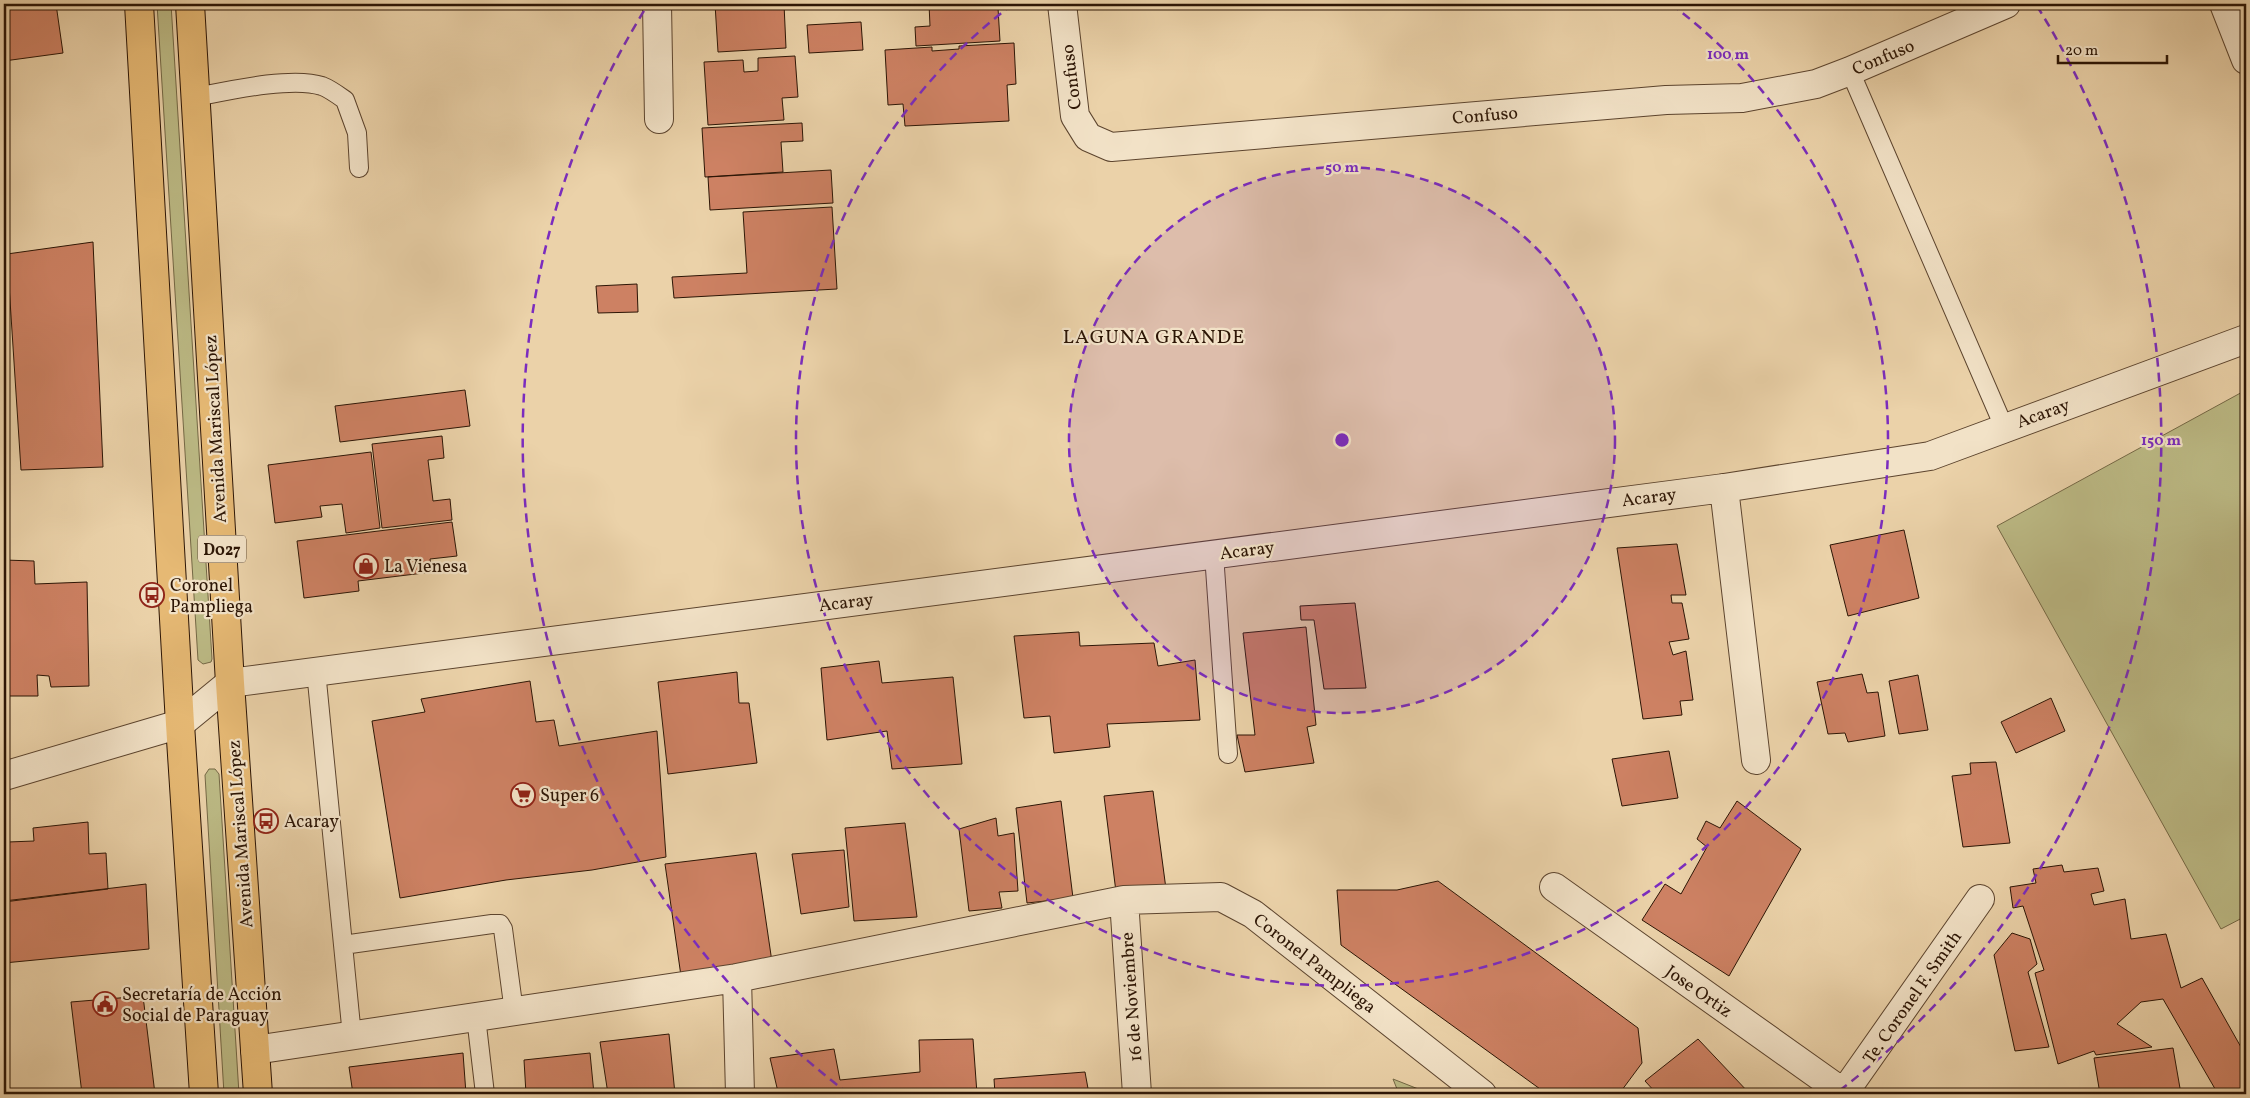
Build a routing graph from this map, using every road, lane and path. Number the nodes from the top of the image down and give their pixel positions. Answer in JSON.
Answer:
{"nodes":[{"id":1,"x":139,"y":4,"type":"edge"},
{"id":2,"x":190,"y":4,"type":"edge"},
{"id":3,"x":657,"y":4,"type":"edge"},
{"id":4,"x":1062,"y":4,"type":"edge"},
{"id":5,"x":2006,"y":4,"type":"edge"},
{"id":6,"x":2224,"y":4,"type":"edge"},
{"id":7,"x":2246,"y":60,"type":"edge"},
{"id":8,"x":1850,"y":71,"type":"junction"},
{"id":9,"x":196,"y":97,"type":"junction"},
{"id":10,"x":659,"y":120,"type":"dead end"},
{"id":11,"x":359,"y":168,"type":"dead end"},
{"id":12,"x":2246,"y":340,"type":"edge"},
{"id":13,"x":2004,"y":427,"type":"junction"},
{"id":14,"x":1724,"y":488,"type":"junction"},
{"id":15,"x":1214,"y":554,"type":"junction"},
{"id":16,"x":316,"y":671,"type":"junction"},
{"id":17,"x":230,"y":683,"type":"junction"},
{"id":18,"x":180,"y":724,"type":"junction"},
{"id":19,"x":1228,"y":754,"type":"dead end"},
{"id":20,"x":1756,"y":760,"type":"dead end"},
{"id":21,"x":4,"y":776,"type":"edge"},
{"id":22,"x":1554,"y":887,"type":"dead end"},
{"id":23,"x":1980,"y":899,"type":"dead end"},
{"id":24,"x":1124,"y":900,"type":"junction"},
{"id":25,"x":343,"y":945,"type":"junction"},
{"id":26,"x":738,"y":978,"type":"junction"},
{"id":27,"x":514,"y":1012,"type":"junction"},
{"id":28,"x":476,"y":1017,"type":"junction"},
{"id":29,"x":352,"y":1036,"type":"junction"},
{"id":30,"x":255,"y":1050,"type":"junction"},
{"id":31,"x":204,"y":1094,"type":"edge"},
{"id":32,"x":258,"y":1094,"type":"edge"},
{"id":33,"x":485,"y":1094,"type":"edge"},
{"id":34,"x":740,"y":1094,"type":"edge"},
{"id":35,"x":1137,"y":1094,"type":"edge"},
{"id":36,"x":1482,"y":1094,"type":"edge"},
{"id":37,"x":1844,"y":1094,"type":"edge"}],
"edges":[{"from":1,"to":18,"type":"highway"},
{"from":2,"to":9,"type":"highway","name":"Avenida Mariscal López","number":"D027"},
{"from":3,"to":10,"type":"street"},
{"from":4,"to":8,"type":"street","name":"Confuso"},
{"from":5,"to":8,"type":"street","name":"Confuso"},
{"from":6,"to":7,"type":"street"},
{"from":8,"to":13,"type":"lane"},
{"from":9,"to":11,"type":"lane"},
{"from":9,"to":17,"type":"highway","name":"Avenida Mariscal López","number":"D027"},
{"from":12,"to":13,"type":"street","name":"Acaray"},
{"from":13,"to":14,"type":"street","name":"Acaray"},
{"from":14,"to":15,"type":"street","name":"Acaray"},
{"from":14,"to":20,"type":"street"},
{"from":15,"to":16,"type":"street","name":"Acaray"},
{"from":15,"to":19,"type":"lane"},
{"from":16,"to":17,"type":"street","name":"Acaray"},
{"from":16,"to":25,"type":"lane"},
{"from":17,"to":18,"type":"street"},
{"from":17,"to":30,"type":"highway","name":"Avenida Mariscal López","number":"D027"},
{"from":18,"to":21,"type":"street"},
{"from":18,"to":31,"type":"highway"},
{"from":22,"to":37,"type":"street","name":"Jose Ortiz"},
{"from":23,"to":37,"type":"street","name":"Te. Coronel F. Smith"},
{"from":24,"to":26,"type":"street","name":"Coronel Pampliega"},
{"from":24,"to":35,"type":"street","name":"16 de Noviembre"},
{"from":24,"to":36,"type":"street","name":"Coronel Pampliega"},
{"from":25,"to":27,"type":"lane"},
{"from":25,"to":29,"type":"lane"},
{"from":26,"to":27,"type":"street","name":"Coronel Pampliega"},
{"from":26,"to":34,"type":"street"},
{"from":27,"to":28,"type":"street","name":"Coronel Pampliega"},
{"from":28,"to":29,"type":"street","name":"Coronel Pampliega"},
{"from":28,"to":33,"type":"lane"},
{"from":29,"to":30,"type":"street","name":"Coronel Pampliega"},
{"from":30,"to":32,"type":"highway","name":"Avenida Mariscal López","number":"D027"}]}
